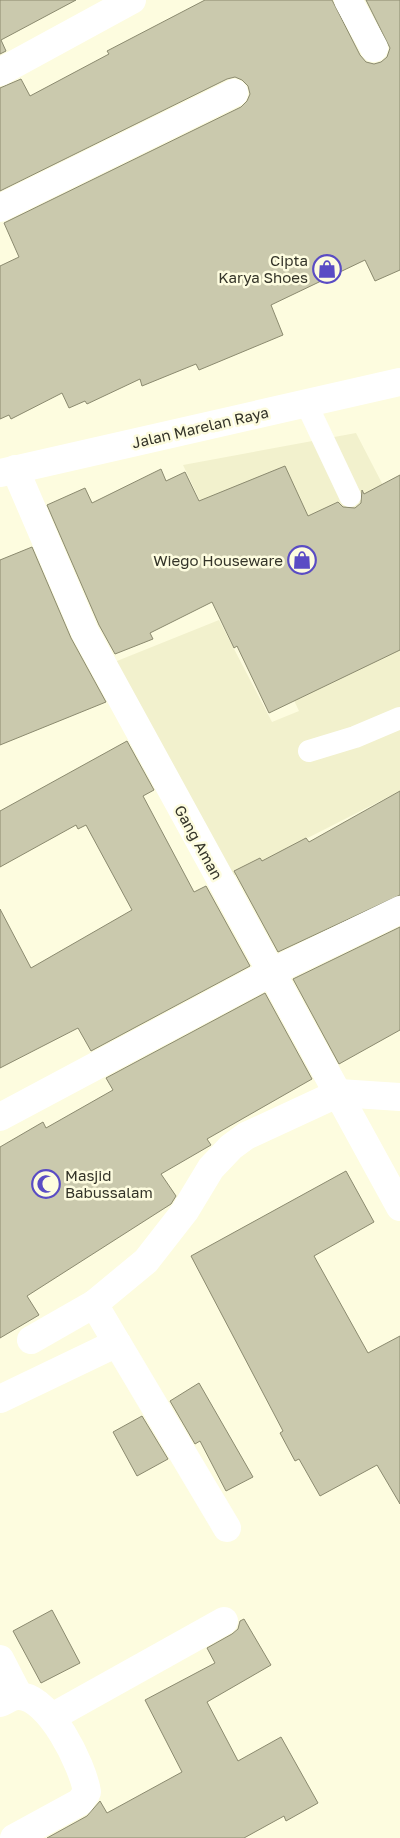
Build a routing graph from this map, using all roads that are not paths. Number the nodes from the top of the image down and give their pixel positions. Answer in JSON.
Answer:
{"nodes":[{"id":1,"x":132,"y":0,"type":"edge"},
{"id":2,"x":348,"y":0,"type":"edge"},
{"id":3,"x":374,"y":48,"type":"dead end"},
{"id":4,"x":0,"y":72,"type":"edge"},
{"id":5,"x":234,"y":93,"type":"dead end"},
{"id":6,"x":0,"y":208,"type":"edge"},
{"id":7,"x":400,"y":382,"type":"edge"},
{"id":8,"x":306,"y":403,"type":"junction"},
{"id":9,"x":8,"y":471,"type":"edge"},
{"id":10,"x":350,"y":496,"type":"dead end"},
{"id":11,"x":400,"y":718,"type":"edge"},
{"id":12,"x":309,"y":751,"type":"dead end"},
{"id":13,"x":400,"y":910,"type":"edge"},
{"id":14,"x":270,"y":973,"type":"junction"},
{"id":15,"x":339,"y":1093,"type":"junction"},
{"id":16,"x":400,"y":1097,"type":"edge"},
{"id":17,"x":0,"y":1117,"type":"edge"},
{"id":18,"x":400,"y":1207,"type":"edge"},
{"id":19,"x":94,"y":1304,"type":"junction"},
{"id":20,"x":30,"y":1340,"type":"dead end"},
{"id":21,"x":117,"y":1342,"type":"junction"},
{"id":22,"x":0,"y":1399,"type":"edge"},
{"id":23,"x":226,"y":1528,"type":"dead end"},
{"id":24,"x":224,"y":1621,"type":"dead end"},
{"id":25,"x":0,"y":1660,"type":"edge"},
{"id":26,"x":10,"y":1700,"type":"edge"},
{"id":27,"x":52,"y":1717,"type":"junction"},
{"id":28,"x":14,"y":1838,"type":"edge"}],
"edges":[{"from":1,"to":4,"type":"street"},
{"from":2,"to":3,"type":"street"},
{"from":5,"to":6,"type":"street"},
{"from":7,"to":8,"type":"street","name":"Jalan Marelan Raya"},
{"from":8,"to":9,"type":"street","name":"Jalan Marelan Raya"},
{"from":8,"to":10,"type":"lane"},
{"from":9,"to":14,"type":"street","name":"Gang Aman"},
{"from":11,"to":12,"type":"lane"},
{"from":13,"to":14,"type":"street"},
{"from":14,"to":15,"type":"street","name":"Gang Aman"},
{"from":14,"to":17,"type":"street"},
{"from":15,"to":16,"type":"street"},
{"from":15,"to":18,"type":"street","name":"Gang Aman"},
{"from":15,"to":19,"type":"street"},
{"from":19,"to":20,"type":"street"},
{"from":19,"to":21,"type":"street"},
{"from":21,"to":22,"type":"street"},
{"from":21,"to":23,"type":"street"},
{"from":24,"to":27,"type":"street"},
{"from":25,"to":26,"type":"street"},
{"from":26,"to":27,"type":"street"},
{"from":27,"to":28,"type":"street"}]}
